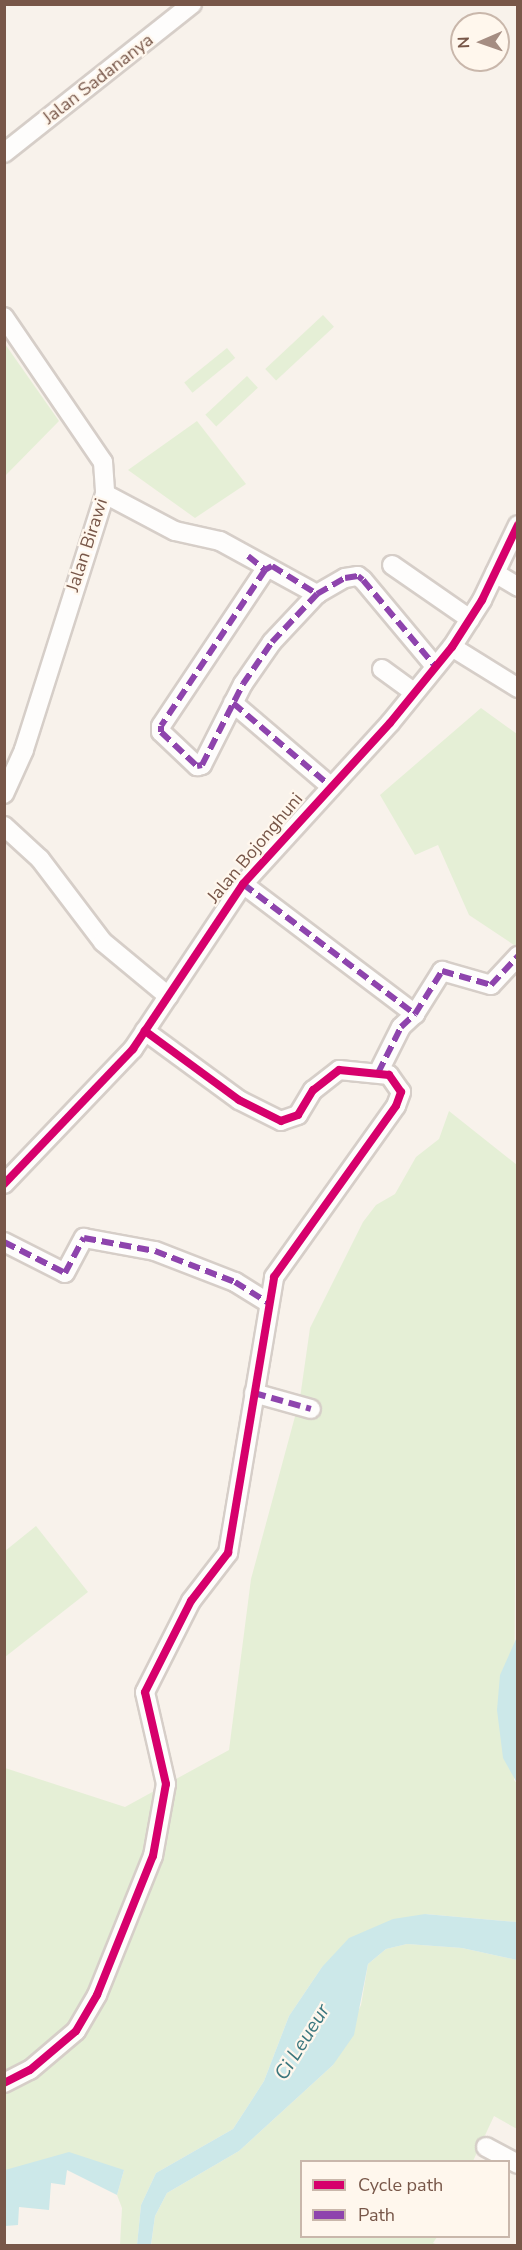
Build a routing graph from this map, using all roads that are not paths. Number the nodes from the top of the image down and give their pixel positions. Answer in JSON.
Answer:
{"nodes":[{"id":1,"x":192,"y":4,"type":"edge"},
{"id":2,"x":4,"y":153,"type":"edge"},
{"id":3,"x":4,"y":316,"type":"edge"},
{"id":4,"x":105,"y":494,"type":"junction"},
{"id":5,"x":518,"y":525,"type":"edge"},
{"id":6,"x":392,"y":565,"type":"dead end"},
{"id":7,"x":265,"y":570,"type":"junction"},
{"id":8,"x":495,"y":573,"type":"junction"},
{"id":9,"x":518,"y":587,"type":"edge"},
{"id":10,"x":317,"y":594,"type":"junction"},
{"id":11,"x":470,"y":619,"type":"junction"},
{"id":12,"x":452,"y":647,"type":"junction"},
{"id":13,"x":435,"y":666,"type":"junction"},
{"id":14,"x":382,"y":669,"type":"dead end"},
{"id":15,"x":518,"y":688,"type":"edge"},
{"id":16,"x":414,"y":692,"type":"junction"},
{"id":17,"x":233,"y":703,"type":"junction"},
{"id":18,"x":329,"y":785,"type":"junction"},
{"id":19,"x":4,"y":794,"type":"edge"},
{"id":20,"x":7,"y":836,"type":"edge"},
{"id":21,"x":243,"y":884,"type":"junction"},
{"id":22,"x":518,"y":956,"type":"edge"},
{"id":23,"x":168,"y":996,"type":"junction"},
{"id":24,"x":415,"y":1014,"type":"junction"},
{"id":25,"x":145,"y":1031,"type":"junction"},
{"id":26,"x":378,"y":1073,"type":"junction"},
{"id":27,"x":4,"y":1184,"type":"edge"},
{"id":28,"x":4,"y":1242,"type":"edge"},
{"id":29,"x":269,"y":1303,"type":"junction"},
{"id":30,"x":254,"y":1393,"type":"junction"},
{"id":31,"x":311,"y":1409,"type":"dead end"},
{"id":32,"x":4,"y":2083,"type":"edge"},
{"id":33,"x":486,"y":2147,"type":"dead end"},
{"id":34,"x":518,"y":2164,"type":"edge"}],
"edges":[{"from":1,"to":2,"type":"street","name":"Jalan Sadananya"},
{"from":3,"to":4,"type":"street","name":"Jalan Birawi"},
{"from":4,"to":7,"type":"street"},
{"from":4,"to":19,"type":"street","name":"Jalan Birawi"},
{"from":5,"to":8,"type":"street","name":"Jalan Bojonghuni"},
{"from":6,"to":11,"type":"street"},
{"from":7,"to":10,"type":"street"},
{"from":7,"to":17,"type":"street"},
{"from":8,"to":9,"type":"street"},
{"from":8,"to":11,"type":"street","name":"Jalan Bojonghuni"},
{"from":10,"to":13,"type":"street"},
{"from":10,"to":17,"type":"street"},
{"from":11,"to":12,"type":"street","name":"Jalan Bojonghuni"},
{"from":12,"to":13,"type":"street","name":"Jalan Bojonghuni"},
{"from":12,"to":15,"type":"street"},
{"from":13,"to":16,"type":"street","name":"Jalan Bojonghuni"},
{"from":14,"to":16,"type":"street"},
{"from":16,"to":18,"type":"street","name":"Jalan Bojonghuni"},
{"from":17,"to":18,"type":"street"},
{"from":18,"to":21,"type":"street","name":"Jalan Bojonghuni"},
{"from":20,"to":23,"type":"street"},
{"from":21,"to":23,"type":"street","name":"Jalan Bojonghuni"},
{"from":21,"to":24,"type":"street"},
{"from":22,"to":24,"type":"street"},
{"from":23,"to":25,"type":"street","name":"Jalan Bojonghuni"},
{"from":24,"to":26,"type":"street"},
{"from":25,"to":26,"type":"street"},
{"from":25,"to":27,"type":"street","name":"Jalan Bojonghuni"},
{"from":26,"to":29,"type":"street"},
{"from":28,"to":29,"type":"street"},
{"from":29,"to":30,"type":"street"},
{"from":30,"to":31,"type":"street"},
{"from":30,"to":32,"type":"street"},
{"from":33,"to":34,"type":"street"}]}
